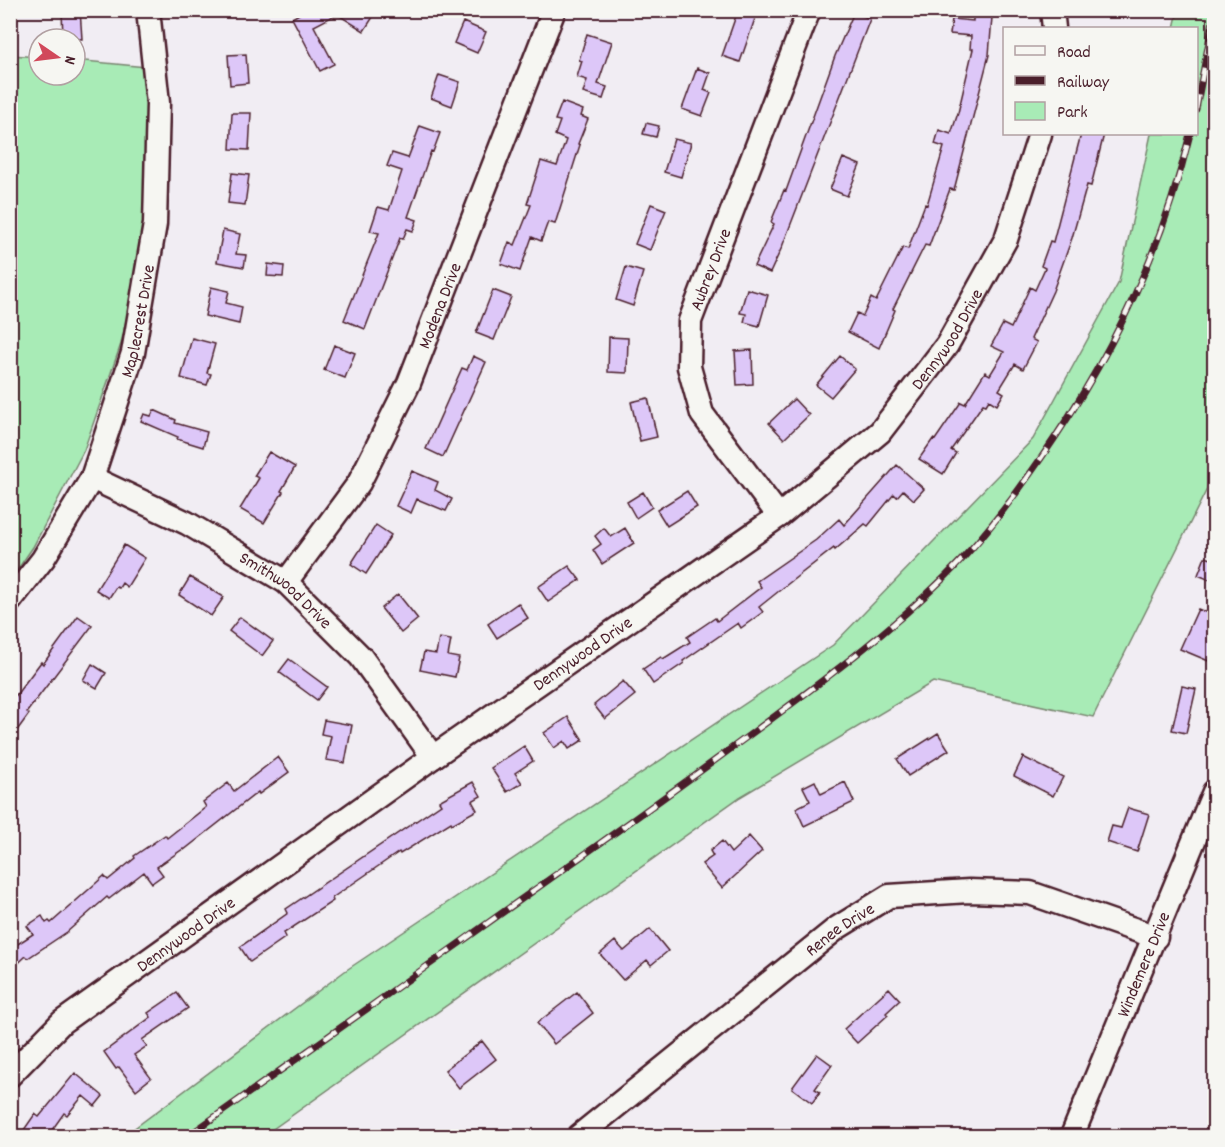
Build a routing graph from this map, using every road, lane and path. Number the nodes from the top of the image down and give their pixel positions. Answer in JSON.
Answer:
{"nodes":[{"id":1,"x":148,"y":10,"type":"edge"},
{"id":2,"x":555,"y":10,"type":"edge"},
{"id":3,"x":809,"y":10,"type":"edge"},
{"id":4,"x":1052,"y":10,"type":"edge"},
{"id":5,"x":1054,"y":27,"type":"edge"},
{"id":6,"x":1040,"y":135,"type":"edge"},
{"id":7,"x":92,"y":478,"type":"junction"},
{"id":8,"x":779,"y":516,"type":"junction"},
{"id":9,"x":286,"y":582,"type":"junction"},
{"id":10,"x":10,"y":601,"type":"edge"},
{"id":11,"x":433,"y":757,"type":"junction"},
{"id":12,"x":1215,"y":792,"type":"edge"},
{"id":13,"x":1156,"y":936,"type":"junction"},
{"id":14,"x":10,"y":1075,"type":"edge"},
{"id":15,"x":579,"y":1137,"type":"edge"},
{"id":16,"x":1072,"y":1137,"type":"edge"}],
"edges":[{"from":1,"to":7,"type":"street","name":"Maplecrest Drive"},
{"from":2,"to":9,"type":"street","name":"Modena Drive"},
{"from":3,"to":8,"type":"street","name":"Aubrey Drive"},
{"from":4,"to":5,"type":"street"},
{"from":6,"to":8,"type":"street","name":"Dennywood Drive"},
{"from":7,"to":9,"type":"street","name":"Smithwood Drive"},
{"from":7,"to":10,"type":"street","name":"Maplecrest Drive"},
{"from":8,"to":11,"type":"street","name":"Dennywood Drive"},
{"from":9,"to":11,"type":"street","name":"Smithwood Drive"},
{"from":11,"to":14,"type":"street","name":"Dennywood Drive"},
{"from":12,"to":13,"type":"street","name":"Windemere Drive"},
{"from":13,"to":15,"type":"street","name":"Renee Drive"},
{"from":13,"to":16,"type":"street","name":"Windemere Drive"}]}
